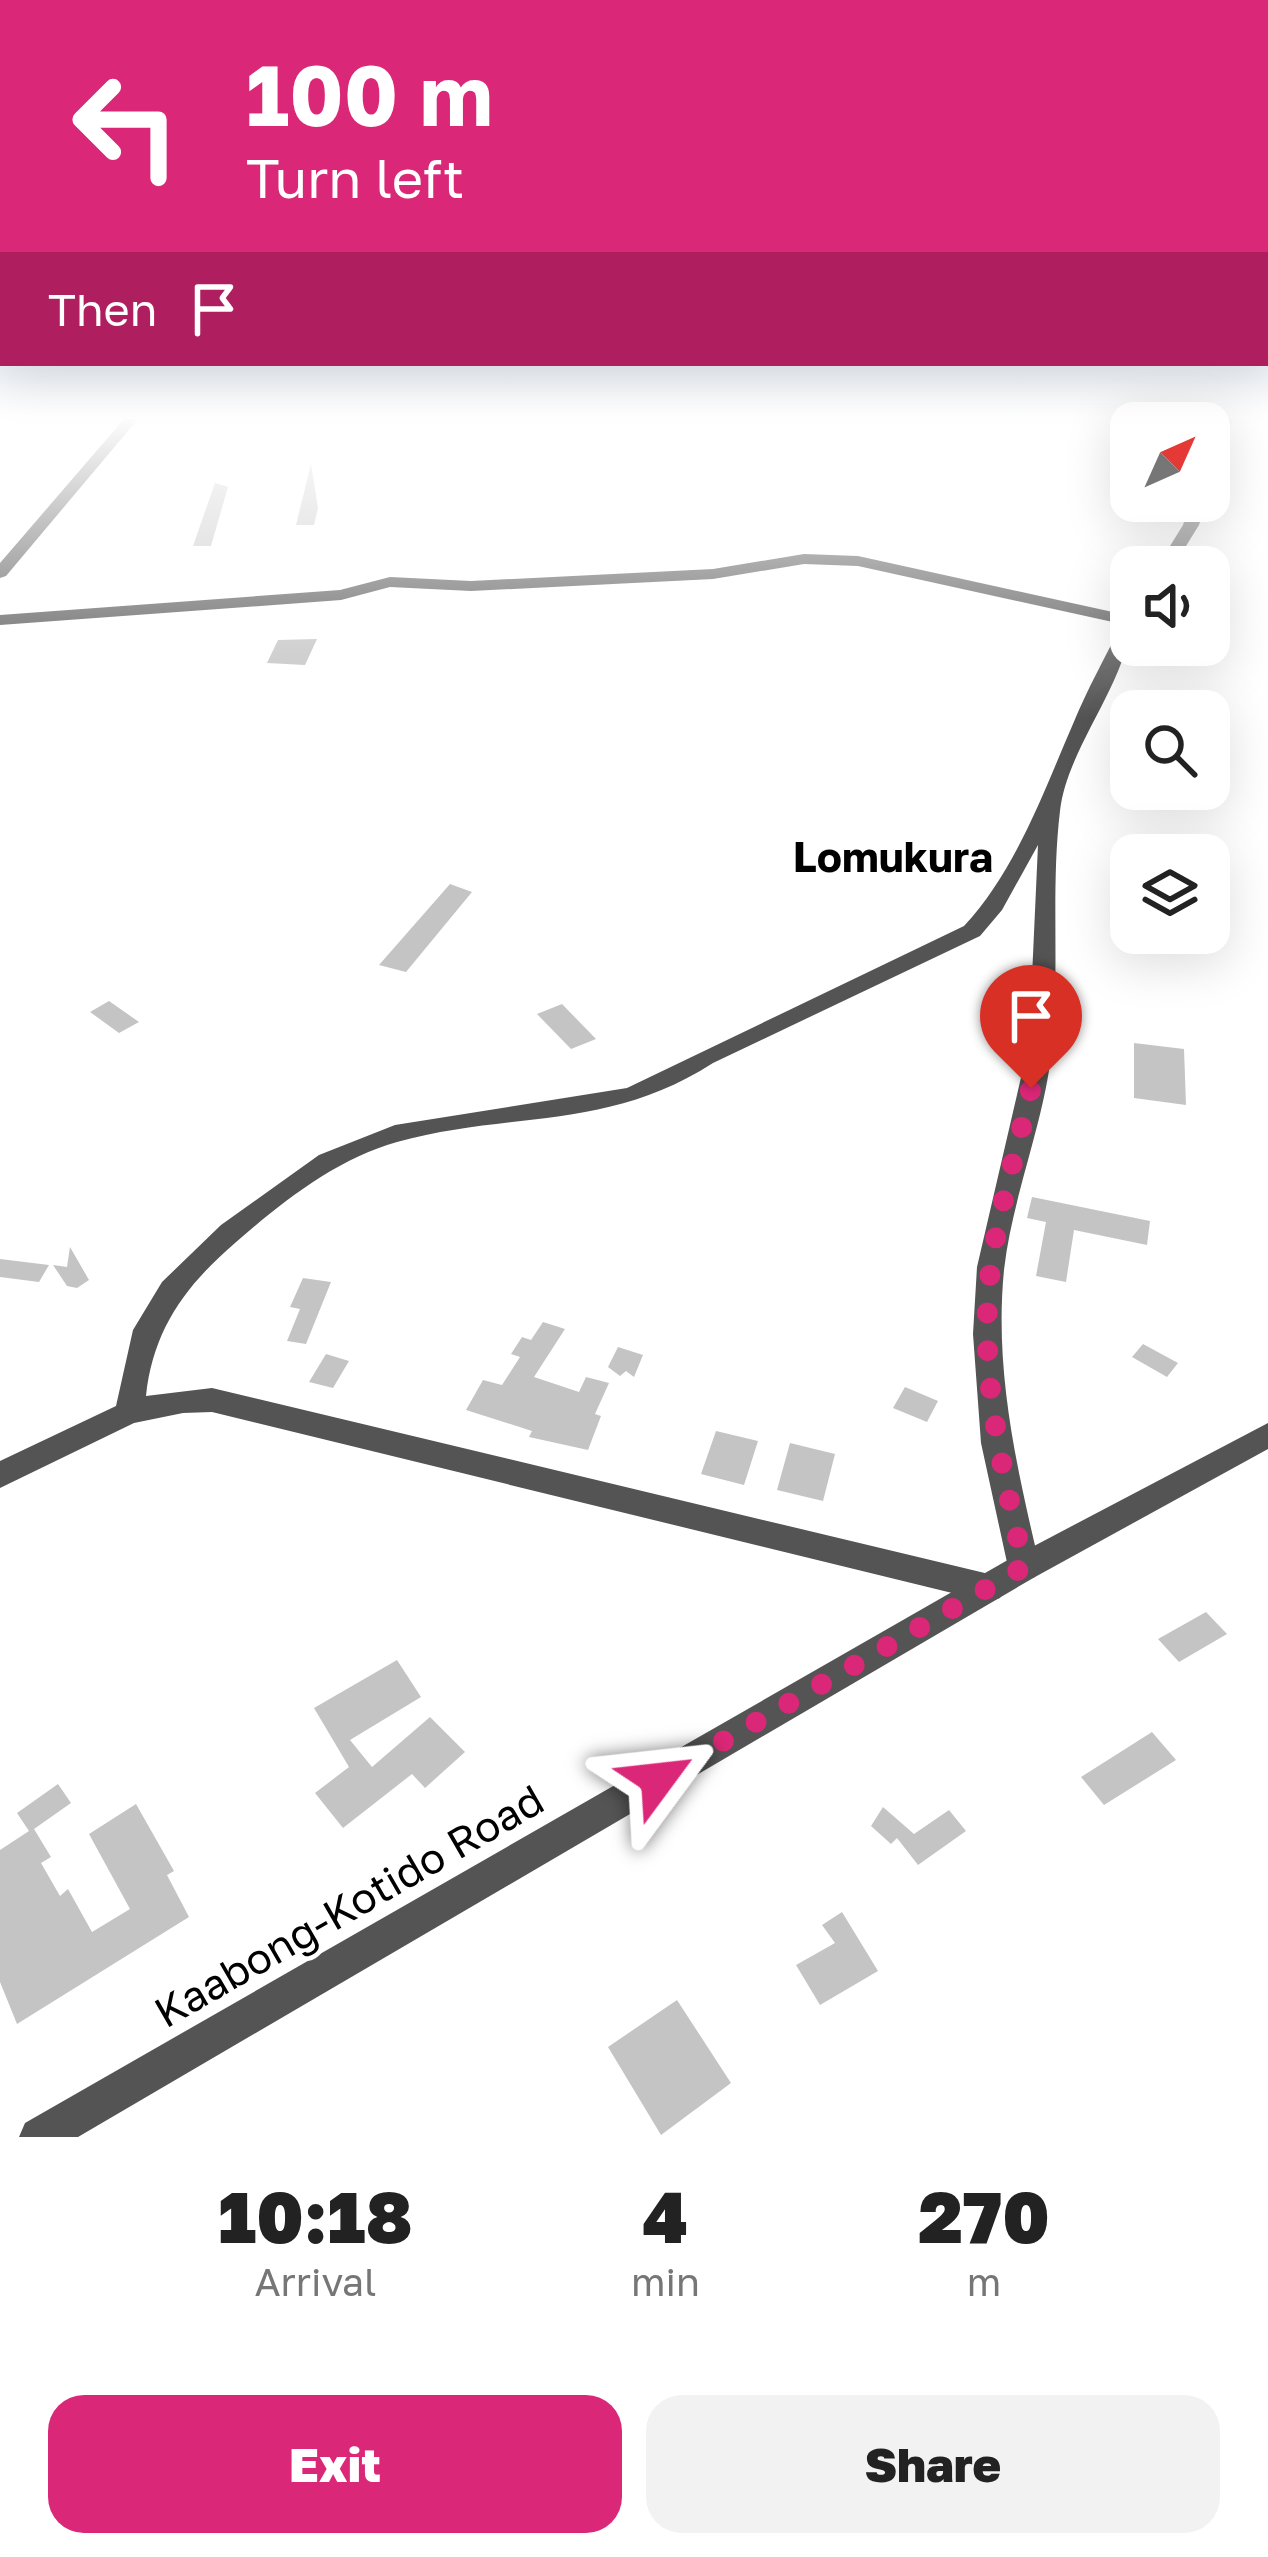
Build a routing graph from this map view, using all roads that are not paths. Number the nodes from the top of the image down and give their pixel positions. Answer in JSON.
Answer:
{"nodes":[{"id":1,"x":46,"y":519,"type":"edge"},
{"id":2,"x":0,"y":573,"type":"edge"},
{"id":3,"x":1110,"y":617,"type":"edge"},
{"id":4,"x":0,"y":620,"type":"edge"},
{"id":5,"x":1110,"y":665,"type":"edge"},
{"id":6,"x":1050,"y":806,"type":"junction"},
{"id":7,"x":130,"y":1409,"type":"junction"},
{"id":8,"x":1268,"y":1435,"type":"edge"},
{"id":9,"x":0,"y":1474,"type":"edge"},
{"id":10,"x":1024,"y":1567,"type":"junction"},
{"id":11,"x":989,"y":1588,"type":"junction"},
{"id":12,"x":39,"y":2137,"type":"edge"}],
"edges":[{"from":1,"to":2,"type":"street"},
{"from":3,"to":4,"type":"street"},
{"from":5,"to":6,"type":"street"},
{"from":6,"to":7,"type":"street"},
{"from":6,"to":10,"type":"street"},
{"from":7,"to":9,"type":"street"},
{"from":7,"to":11,"type":"street"},
{"from":8,"to":10,"type":"street","name":"Kaabong-Kotido Road"},
{"from":10,"to":11,"type":"street","name":"Kaabong-Kotido Road"},
{"from":11,"to":12,"type":"street","name":"Kaabong-Kotido Road"}]}
